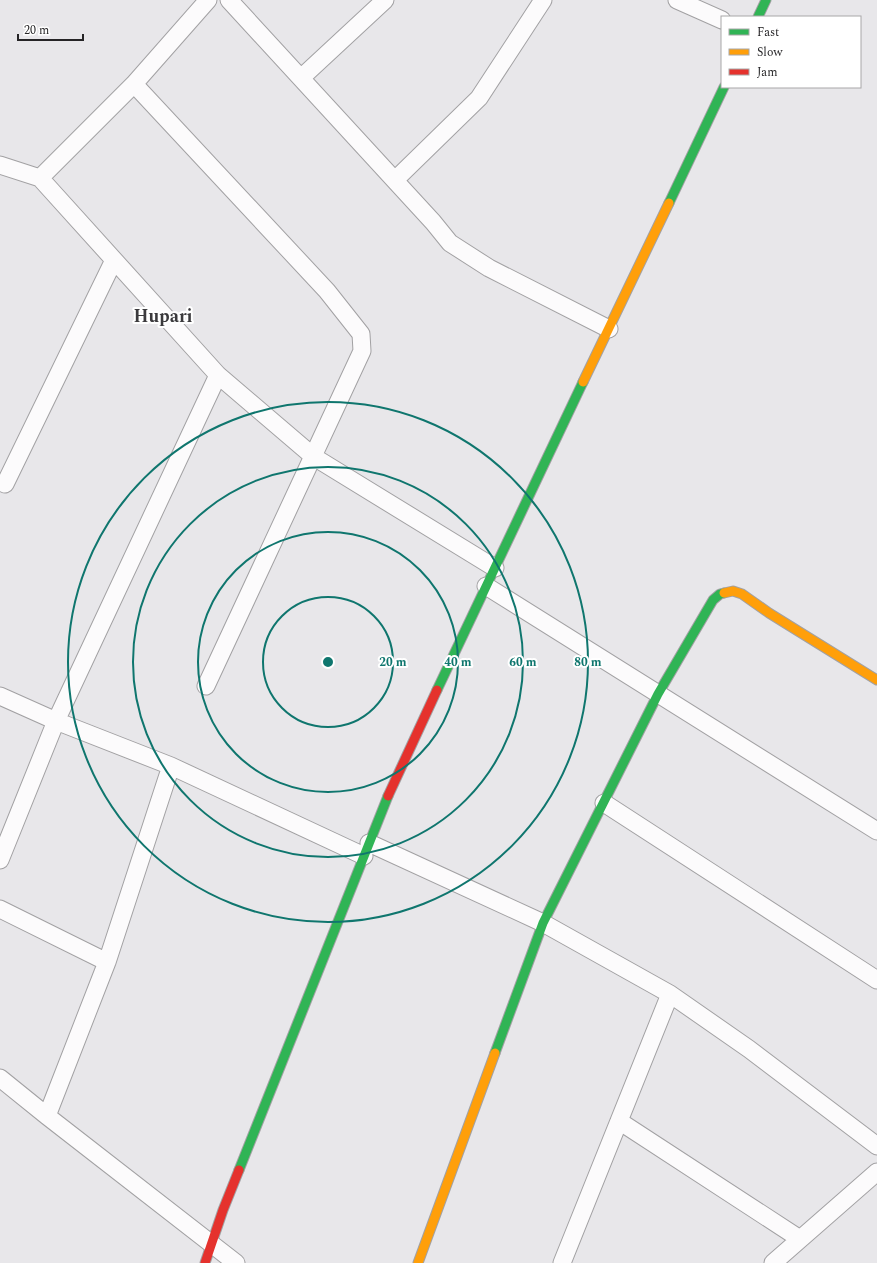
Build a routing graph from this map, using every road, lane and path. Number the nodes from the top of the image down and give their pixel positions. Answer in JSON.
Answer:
{"nodes":[{"id":1,"x":208,"y":0,"type":"edge"},
{"id":2,"x":229,"y":0,"type":"edge"},
{"id":3,"x":385,"y":0,"type":"edge"},
{"id":4,"x":543,"y":0,"type":"edge"},
{"id":5,"x":677,"y":0,"type":"edge"},
{"id":6,"x":766,"y":0,"type":"edge"},
{"id":7,"x":758,"y":16,"type":"edge"},
{"id":8,"x":721,"y":20,"type":"edge"},
{"id":9,"x":301,"y":78,"type":"junction"},
{"id":10,"x":134,"y":84,"type":"junction"},
{"id":11,"x":724,"y":88,"type":"edge"},
{"id":12,"x":0,"y":165,"type":"edge"},
{"id":13,"x":40,"y":178,"type":"junction"},
{"id":14,"x":395,"y":180,"type":"junction"},
{"id":15,"x":114,"y":260,"type":"junction"},
{"id":16,"x":609,"y":329,"type":"junction"},
{"id":17,"x":218,"y":375,"type":"junction"},
{"id":18,"x":314,"y":456,"type":"junction"},
{"id":19,"x":4,"y":484,"type":"dead end"},
{"id":20,"x":495,"y":568,"type":"junction"},
{"id":21,"x":486,"y":586,"type":"junction"},
{"id":22,"x":877,"y":680,"type":"edge"},
{"id":23,"x":206,"y":686,"type":"dead end"},
{"id":24,"x":658,"y":694,"type":"junction"},
{"id":25,"x":0,"y":696,"type":"edge"},
{"id":26,"x":56,"y":722,"type":"junction"},
{"id":27,"x":171,"y":766,"type":"junction"},
{"id":28,"x":604,"y":803,"type":"junction"},
{"id":29,"x":877,"y":831,"type":"edge"},
{"id":30,"x":367,"y":849,"type":"junction"},
{"id":31,"x":0,"y":860,"type":"edge"},
{"id":32,"x":0,"y":909,"type":"edge"},
{"id":33,"x":543,"y":923,"type":"junction"},
{"id":34,"x":107,"y":962,"type":"junction"},
{"id":35,"x":877,"y":980,"type":"edge"},
{"id":36,"x":670,"y":994,"type":"junction"},
{"id":37,"x":0,"y":1078,"type":"edge"},
{"id":38,"x":47,"y":1116,"type":"junction"},
{"id":39,"x":619,"y":1121,"type":"junction"},
{"id":40,"x":877,"y":1146,"type":"edge"},
{"id":41,"x":877,"y":1172,"type":"edge"},
{"id":42,"x":800,"y":1239,"type":"junction"},
{"id":43,"x":212,"y":1245,"type":"junction"},
{"id":44,"x":206,"y":1263,"type":"edge"},
{"id":45,"x":236,"y":1263,"type":"edge"},
{"id":46,"x":418,"y":1263,"type":"edge"},
{"id":47,"x":562,"y":1263,"type":"edge"},
{"id":48,"x":773,"y":1263,"type":"edge"}],
"edges":[{"from":1,"to":10,"type":"street"},
{"from":2,"to":9,"type":"street"},
{"from":3,"to":9,"type":"street"},
{"from":4,"to":14,"type":"street"},
{"from":5,"to":8,"type":"street"},
{"from":6,"to":7,"type":"main road"},
{"from":9,"to":14,"type":"street"},
{"from":10,"to":13,"type":"street"},
{"from":10,"to":18,"type":"street"},
{"from":11,"to":16,"type":"main road"},
{"from":12,"to":13,"type":"street"},
{"from":13,"to":15,"type":"street"},
{"from":14,"to":16,"type":"street"},
{"from":15,"to":17,"type":"street"},
{"from":15,"to":19,"type":"street"},
{"from":16,"to":20,"type":"main road"},
{"from":17,"to":18,"type":"street"},
{"from":17,"to":26,"type":"street"},
{"from":18,"to":20,"type":"street"},
{"from":18,"to":23,"type":"street"},
{"from":20,"to":21,"type":"main road"},
{"from":21,"to":24,"type":"street"},
{"from":21,"to":30,"type":"main road"},
{"from":22,"to":24,"type":"main road"},
{"from":24,"to":28,"type":"main road"},
{"from":24,"to":29,"type":"street"},
{"from":25,"to":26,"type":"street"},
{"from":26,"to":27,"type":"street"},
{"from":26,"to":31,"type":"street"},
{"from":27,"to":30,"type":"street"},
{"from":27,"to":34,"type":"street"},
{"from":28,"to":33,"type":"main road"},
{"from":28,"to":35,"type":"street"},
{"from":30,"to":33,"type":"street"},
{"from":30,"to":43,"type":"main road"},
{"from":32,"to":34,"type":"street"},
{"from":33,"to":36,"type":"street"},
{"from":33,"to":46,"type":"main road"},
{"from":34,"to":38,"type":"street"},
{"from":36,"to":39,"type":"street"},
{"from":36,"to":40,"type":"street"},
{"from":37,"to":38,"type":"street"},
{"from":38,"to":43,"type":"street"},
{"from":39,"to":42,"type":"street"},
{"from":39,"to":47,"type":"street"},
{"from":41,"to":42,"type":"street"},
{"from":42,"to":48,"type":"street"},
{"from":43,"to":44,"type":"main road"},
{"from":43,"to":45,"type":"street"}]}
